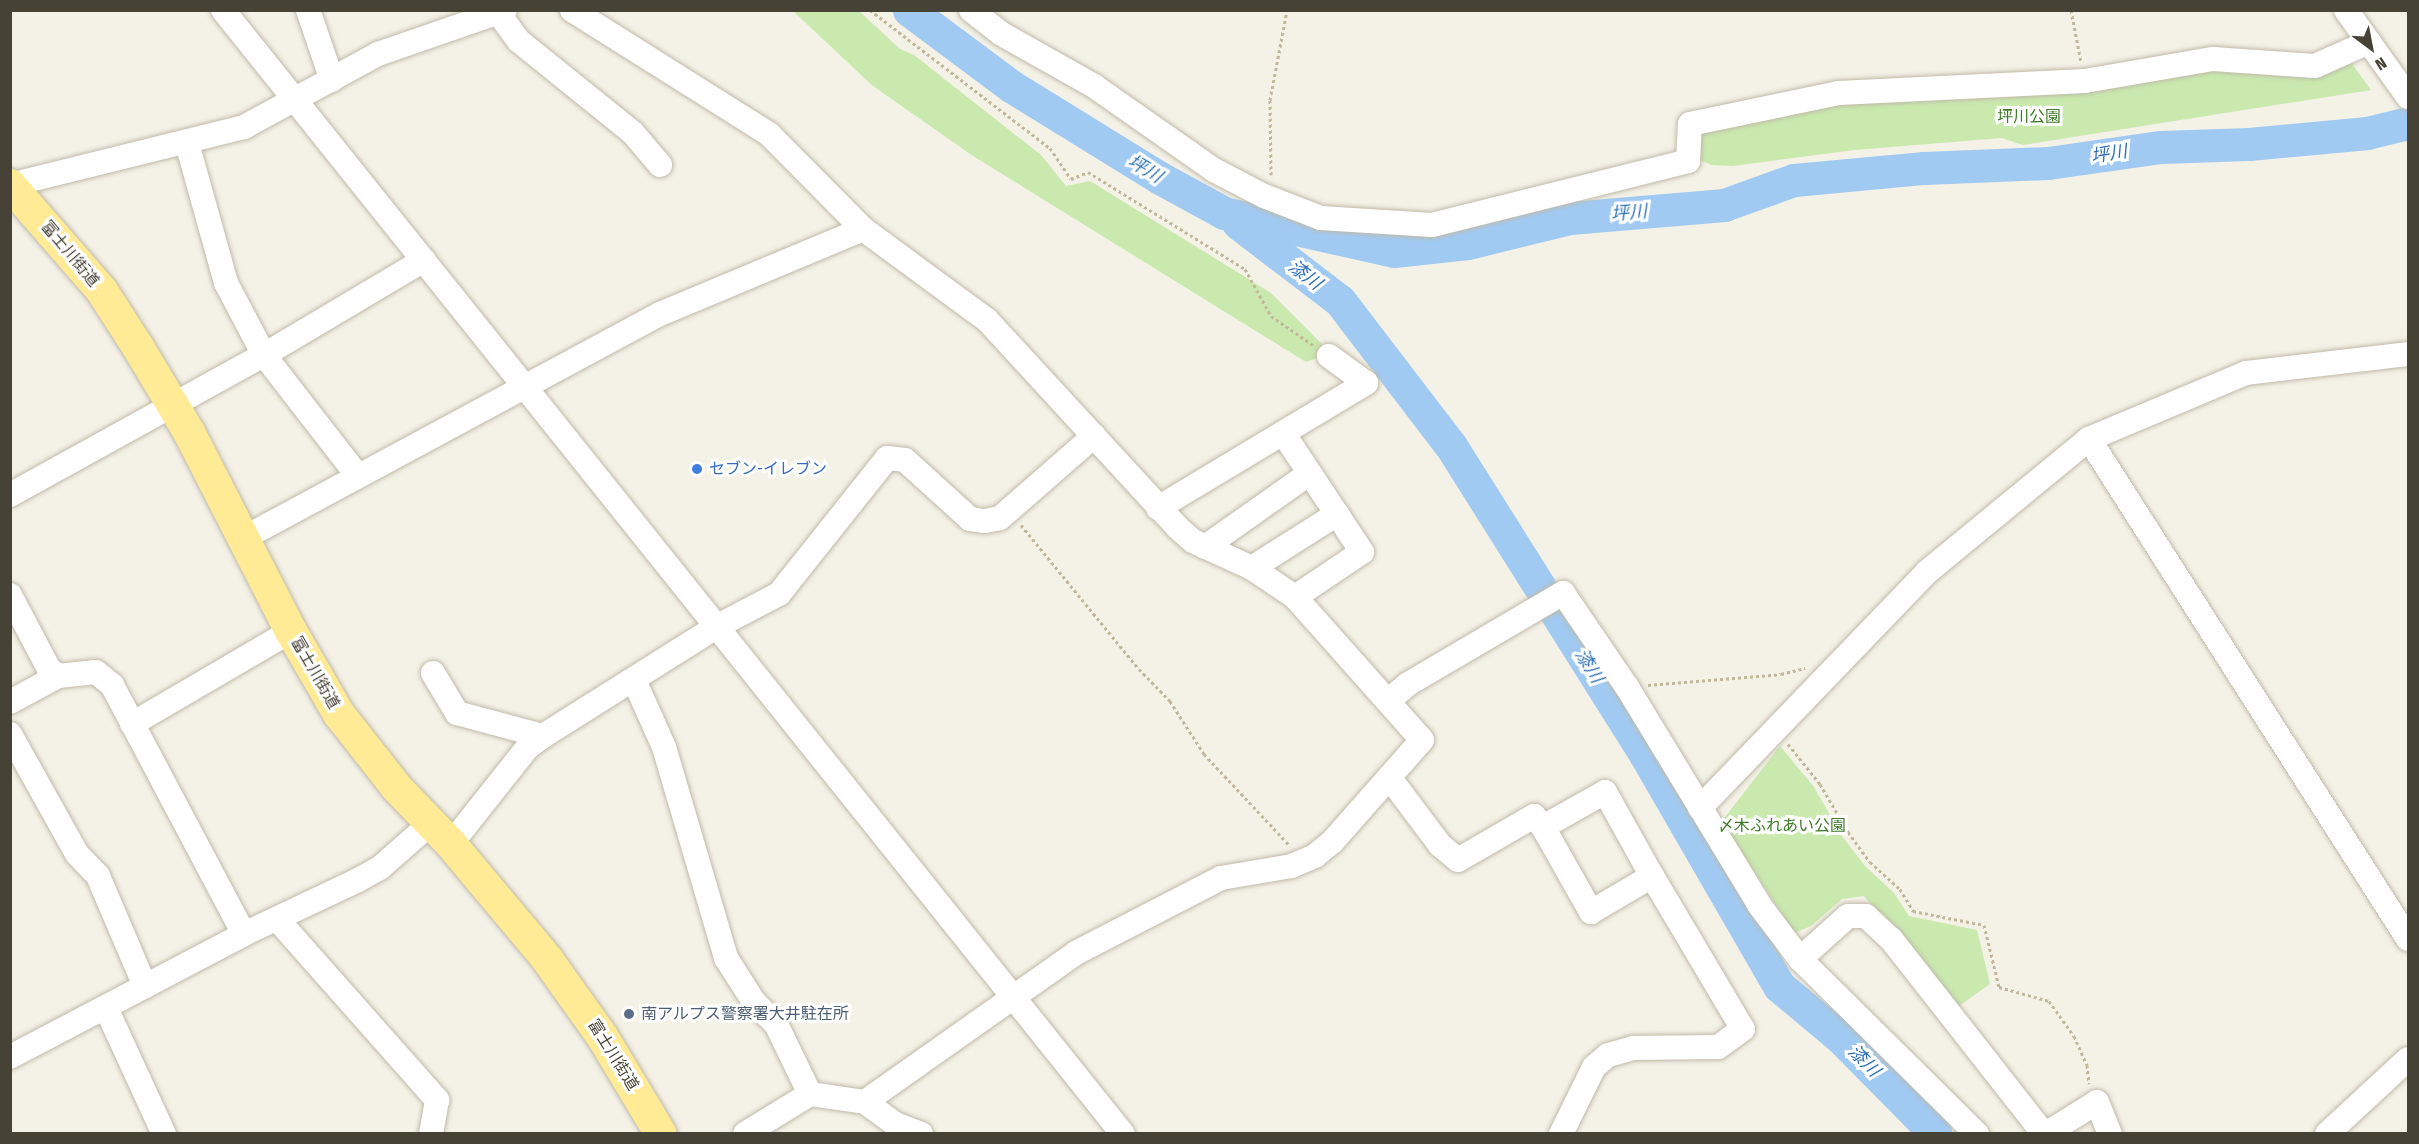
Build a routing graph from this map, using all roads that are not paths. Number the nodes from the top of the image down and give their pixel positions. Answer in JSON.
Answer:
{"nodes":[{"id":1,"x":223,"y":10,"type":"edge"},
{"id":2,"x":308,"y":10,"type":"edge"},
{"id":3,"x":572,"y":10,"type":"edge"},
{"id":4,"x":971,"y":10,"type":"edge"},
{"id":5,"x":2346,"y":10,"type":"edge"},
{"id":6,"x":501,"y":11,"type":"edge"},
{"id":7,"x":2369,"y":42,"type":"junction"},
{"id":8,"x":2399,"y":69,"type":"edge"},
{"id":9,"x":332,"y":80,"type":"junction"},
{"id":10,"x":2409,"y":97,"type":"edge"},
{"id":11,"x":297,"y":101,"type":"junction"},
{"id":12,"x":188,"y":144,"type":"junction"},
{"id":13,"x":660,"y":165,"type":"dead end"},
{"id":14,"x":11,"y":185,"type":"edge"},
{"id":15,"x":863,"y":228,"type":"junction"},
{"id":16,"x":424,"y":260,"type":"junction"},
{"id":17,"x":2409,"y":354,"type":"edge"},
{"id":18,"x":264,"y":355,"type":"junction"},
{"id":19,"x":1329,"y":356,"type":"road end"},
{"id":20,"x":525,"y":385,"type":"junction"},
{"id":21,"x":173,"y":406,"type":"junction"},
{"id":22,"x":1283,"y":433,"type":"junction"},
{"id":23,"x":1094,"y":436,"type":"junction"},
{"id":24,"x":2089,"y":440,"type":"junction"},
{"id":25,"x":1310,"y":473,"type":"junction"},
{"id":26,"x":358,"y":476,"type":"junction"},
{"id":27,"x":10,"y":495,"type":"edge"},
{"id":28,"x":1158,"y":508,"type":"junction"},
{"id":29,"x":1337,"y":514,"type":"junction"},
{"id":30,"x":243,"y":539,"type":"junction"},
{"id":31,"x":1205,"y":547,"type":"junction"},
{"id":32,"x":1252,"y":568,"type":"junction"},
{"id":33,"x":10,"y":595,"type":"edge"},
{"id":34,"x":1295,"y":597,"type":"junction"},
{"id":35,"x":718,"y":626,"type":"junction"},
{"id":36,"x":291,"y":631,"type":"junction"},
{"id":37,"x":433,"y":673,"type":"dead end"},
{"id":38,"x":58,"y":676,"type":"junction"},
{"id":39,"x":634,"y":680,"type":"junction"},
{"id":40,"x":1388,"y":701,"type":"junction"},
{"id":41,"x":10,"y":702,"type":"edge"},
{"id":42,"x":132,"y":724,"type":"junction"},
{"id":43,"x":10,"y":734,"type":"edge"},
{"id":44,"x":543,"y":736,"type":"junction"},
{"id":45,"x":1389,"y":777,"type":"junction"},
{"id":46,"x":1700,"y":808,"type":"junction"},
{"id":47,"x":1543,"y":827,"type":"junction"},
{"id":48,"x":441,"y":834,"type":"junction"},
{"id":49,"x":1652,"y":876,"type":"junction"},
{"id":50,"x":277,"y":919,"type":"junction"},
{"id":51,"x":244,"y":934,"type":"junction"},
{"id":52,"x":2409,"y":939,"type":"edge"},
{"id":53,"x":1800,"y":959,"type":"junction"},
{"id":54,"x":146,"y":986,"type":"junction"},
{"id":55,"x":1013,"y":994,"type":"junction"},
{"id":56,"x":106,"y":1008,"type":"junction"},
{"id":57,"x":10,"y":1057,"type":"edge"},
{"id":58,"x":2409,"y":1059,"type":"edge"},
{"id":59,"x":810,"y":1094,"type":"junction"},
{"id":60,"x":865,"y":1102,"type":"junction"},
{"id":61,"x":164,"y":1134,"type":"edge"},
{"id":62,"x":431,"y":1134,"type":"edge"},
{"id":63,"x":661,"y":1134,"type":"edge"},
{"id":64,"x":744,"y":1134,"type":"edge"},
{"id":65,"x":921,"y":1134,"type":"edge"},
{"id":66,"x":1123,"y":1134,"type":"edge"},
{"id":67,"x":1561,"y":1134,"type":"edge"},
{"id":68,"x":1977,"y":1134,"type":"edge"},
{"id":69,"x":2045,"y":1134,"type":"edge"},
{"id":70,"x":2110,"y":1134,"type":"edge"},
{"id":71,"x":2327,"y":1134,"type":"edge"}],
"edges":[{"from":1,"to":11,"type":"street"},
{"from":2,"to":9,"type":"street"},
{"from":3,"to":15,"type":"street"},
{"from":4,"to":7,"type":"street"},
{"from":5,"to":7,"type":"street"},
{"from":6,"to":9,"type":"street"},
{"from":6,"to":13,"type":"street"},
{"from":7,"to":8,"type":"street"},
{"from":8,"to":10,"type":"street"},
{"from":9,"to":11,"type":"street"},
{"from":11,"to":12,"type":"street"},
{"from":11,"to":16,"type":"street"},
{"from":12,"to":14,"type":"street"},
{"from":12,"to":18,"type":"street"},
{"from":14,"to":21,"type":"main road","name":"富士川街道"},
{"from":15,"to":20,"type":"street"},
{"from":15,"to":23,"type":"street"},
{"from":16,"to":18,"type":"street"},
{"from":16,"to":20,"type":"street"},
{"from":17,"to":24,"type":"street"},
{"from":18,"to":21,"type":"street"},
{"from":18,"to":26,"type":"street"},
{"from":19,"to":22,"type":"street"},
{"from":20,"to":26,"type":"street"},
{"from":20,"to":35,"type":"street"},
{"from":21,"to":27,"type":"street"},
{"from":21,"to":30,"type":"main road","name":"富士川街道"},
{"from":22,"to":25,"type":"street"},
{"from":22,"to":28,"type":"street"},
{"from":23,"to":28,"type":"street"},
{"from":23,"to":35,"type":"street"},
{"from":24,"to":46,"type":"street"},
{"from":24,"to":52,"type":"street"},
{"from":25,"to":29,"type":"street"},
{"from":25,"to":31,"type":"street"},
{"from":26,"to":30,"type":"street"},
{"from":28,"to":31,"type":"street"},
{"from":29,"to":32,"type":"street"},
{"from":29,"to":34,"type":"street"},
{"from":30,"to":36,"type":"main road","name":"富士川街道"},
{"from":31,"to":32,"type":"street"},
{"from":32,"to":34,"type":"street"},
{"from":33,"to":38,"type":"street"},
{"from":34,"to":40,"type":"street"},
{"from":35,"to":39,"type":"street"},
{"from":35,"to":55,"type":"street"},
{"from":36,"to":42,"type":"street"},
{"from":36,"to":48,"type":"main road","name":"富士川街道"},
{"from":37,"to":44,"type":"street"},
{"from":38,"to":41,"type":"street"},
{"from":38,"to":42,"type":"street"},
{"from":39,"to":44,"type":"street"},
{"from":39,"to":59,"type":"street"},
{"from":40,"to":45,"type":"street"},
{"from":40,"to":46,"type":"street"},
{"from":42,"to":51,"type":"street"},
{"from":43,"to":54,"type":"street"},
{"from":44,"to":48,"type":"street"},
{"from":45,"to":47,"type":"street"},
{"from":45,"to":55,"type":"street"},
{"from":46,"to":53,"type":"street"},
{"from":47,"to":49,"type":"street"},
{"from":47,"to":49,"type":"street"},
{"from":48,"to":50,"type":"street"},
{"from":48,"to":63,"type":"main road","name":"富士川街道"},
{"from":49,"to":67,"type":"street"},
{"from":50,"to":51,"type":"street"},
{"from":50,"to":62,"type":"street"},
{"from":51,"to":54,"type":"street"},
{"from":53,"to":68,"type":"street"},
{"from":53,"to":69,"type":"street"},
{"from":54,"to":56,"type":"street"},
{"from":55,"to":60,"type":"street"},
{"from":55,"to":66,"type":"street"},
{"from":56,"to":57,"type":"street"},
{"from":56,"to":61,"type":"street"},
{"from":58,"to":71,"type":"street"},
{"from":59,"to":60,"type":"street"},
{"from":59,"to":64,"type":"street"},
{"from":60,"to":65,"type":"street"},
{"from":69,"to":70,"type":"street"}]}
